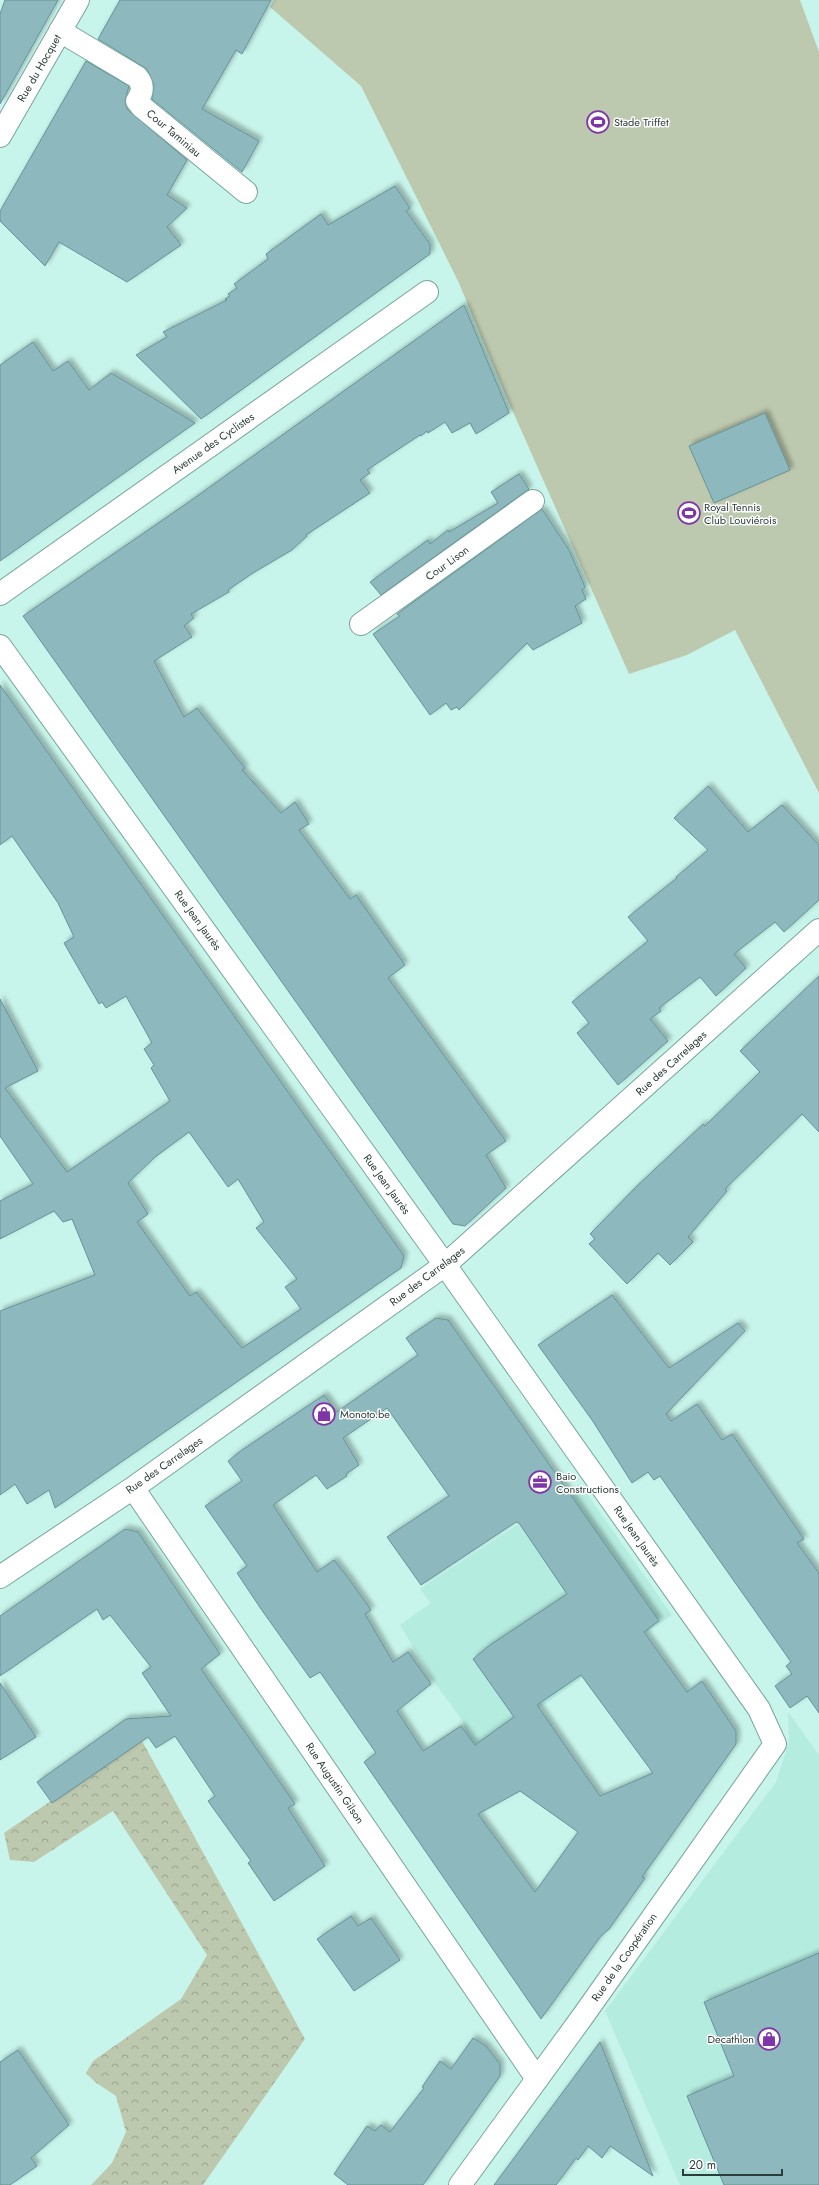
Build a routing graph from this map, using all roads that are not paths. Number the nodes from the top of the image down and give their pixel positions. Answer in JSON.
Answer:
{"nodes":[{"id":1,"x":78,"y":0,"type":"edge"},
{"id":2,"x":60,"y":31,"type":"junction"},
{"id":3,"x":0,"y":136,"type":"edge"},
{"id":4,"x":246,"y":192,"type":"dead end"},
{"id":5,"x":426,"y":292,"type":"dead end"},
{"id":6,"x":533,"y":501,"type":"dead end"},
{"id":7,"x":0,"y":594,"type":"edge"},
{"id":8,"x":361,"y":624,"type":"dead end"},
{"id":9,"x":0,"y":646,"type":"edge"},
{"id":10,"x":819,"y":930,"type":"edge"},
{"id":11,"x":445,"y":1265,"type":"junction"},
{"id":12,"x":133,"y":1488,"type":"junction"},
{"id":13,"x":0,"y":1577,"type":"edge"},
{"id":14,"x":768,"y":1726,"type":"joint"},
{"id":15,"x":537,"y":2079,"type":"junction"},
{"id":16,"x":460,"y":2185,"type":"edge"}],
"edges":[{"from":1,"to":2,"type":"street","name":"Rue du Hocquet"},
{"from":2,"to":3,"type":"street","name":"Rue du Hocquet"},
{"from":2,"to":4,"type":"street","name":"Cour Taminiau"},
{"from":5,"to":7,"type":"street","name":"Avenue des Cyclistes"},
{"from":6,"to":8,"type":"street","name":"Cour Lison"},
{"from":9,"to":11,"type":"street","name":"Rue Jean Jaurès"},
{"from":10,"to":11,"type":"street","name":"Rue des Carrelages"},
{"from":11,"to":12,"type":"street","name":"Rue des Carrelages"},
{"from":11,"to":14,"type":"street","name":"Rue Jean Jaurès"},
{"from":12,"to":13,"type":"street","name":"Rue des Carrelages"},
{"from":12,"to":15,"type":"street","name":"Rue Augustin Gilson"},
{"from":14,"to":15,"type":"street","name":"Rue de la Coopération"},
{"from":15,"to":16,"type":"street","name":"Rue de la Coopération"}]}
